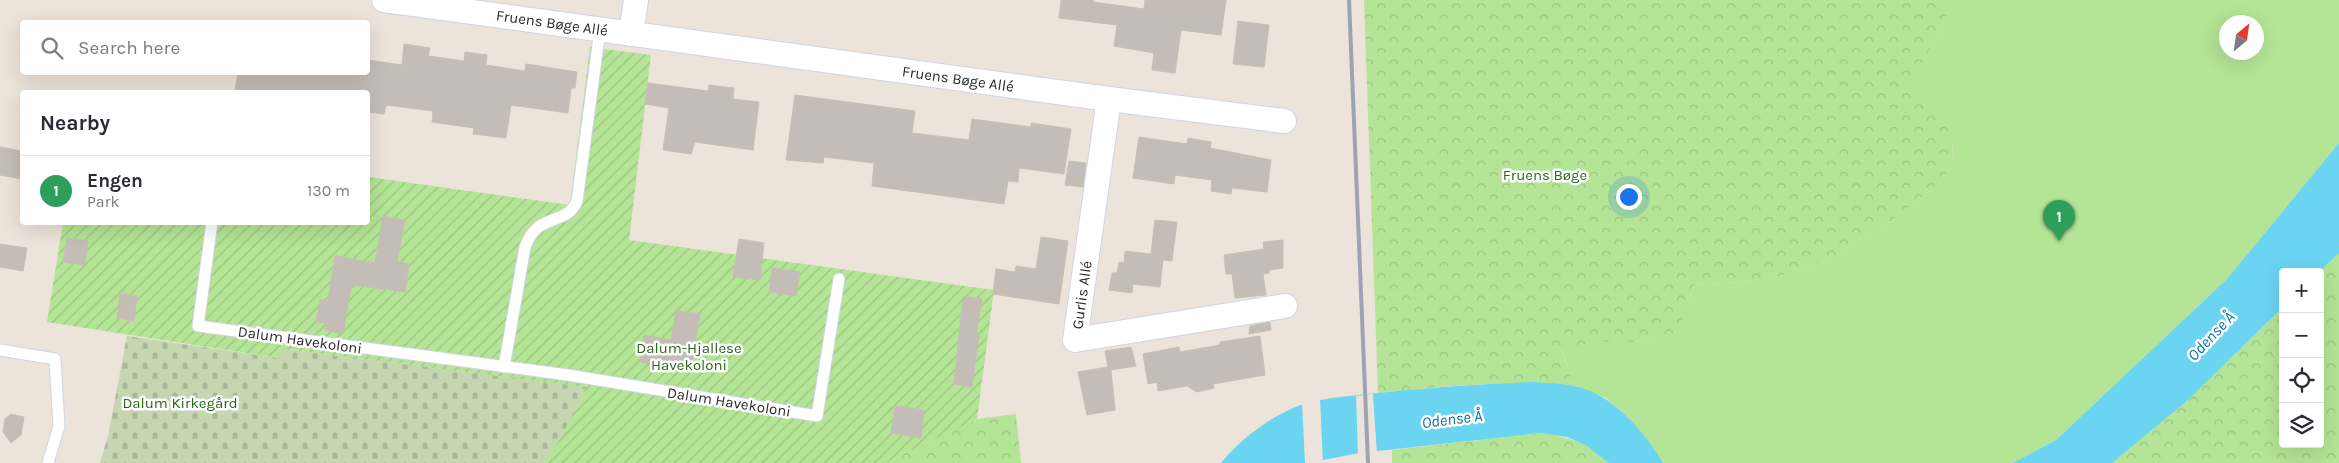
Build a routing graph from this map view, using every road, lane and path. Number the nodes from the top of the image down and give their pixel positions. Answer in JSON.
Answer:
{"nodes":[{"id":1,"x":384,"y":0,"type":"edge"},
{"id":2,"x":636,"y":0,"type":"edge"},
{"id":3,"x":600,"y":30,"type":"junction"},
{"id":4,"x":631,"y":34,"type":"junction"},
{"id":5,"x":1109,"y":99,"type":"junction"},
{"id":6,"x":1284,"y":121,"type":"dead end"},
{"id":7,"x":212,"y":225,"type":"edge"},
{"id":8,"x":839,"y":279,"type":"dead end"},
{"id":9,"x":1285,"y":306,"type":"dead end"},
{"id":10,"x":0,"y":350,"type":"edge"},
{"id":11,"x":504,"y":367,"type":"junction"},
{"id":12,"x":48,"y":463,"type":"edge"}],
"edges":[{"from":1,"to":3,"type":"street","name":"Fruens Bøge Allé"},
{"from":2,"to":4,"type":"street"},
{"from":3,"to":4,"type":"street","name":"Fruens Bøge Allé"},
{"from":3,"to":11,"type":"lane"},
{"from":4,"to":5,"type":"street","name":"Fruens Bøge Allé"},
{"from":5,"to":6,"type":"street","name":"Fruens Bøge Allé"},
{"from":5,"to":9,"type":"street","name":"Gurlis Allé"},
{"from":7,"to":11,"type":"lane","name":"Dalum Havekoloni"},
{"from":8,"to":11,"type":"lane","name":"Dalum Havekoloni"},
{"from":10,"to":12,"type":"lane"}]}
